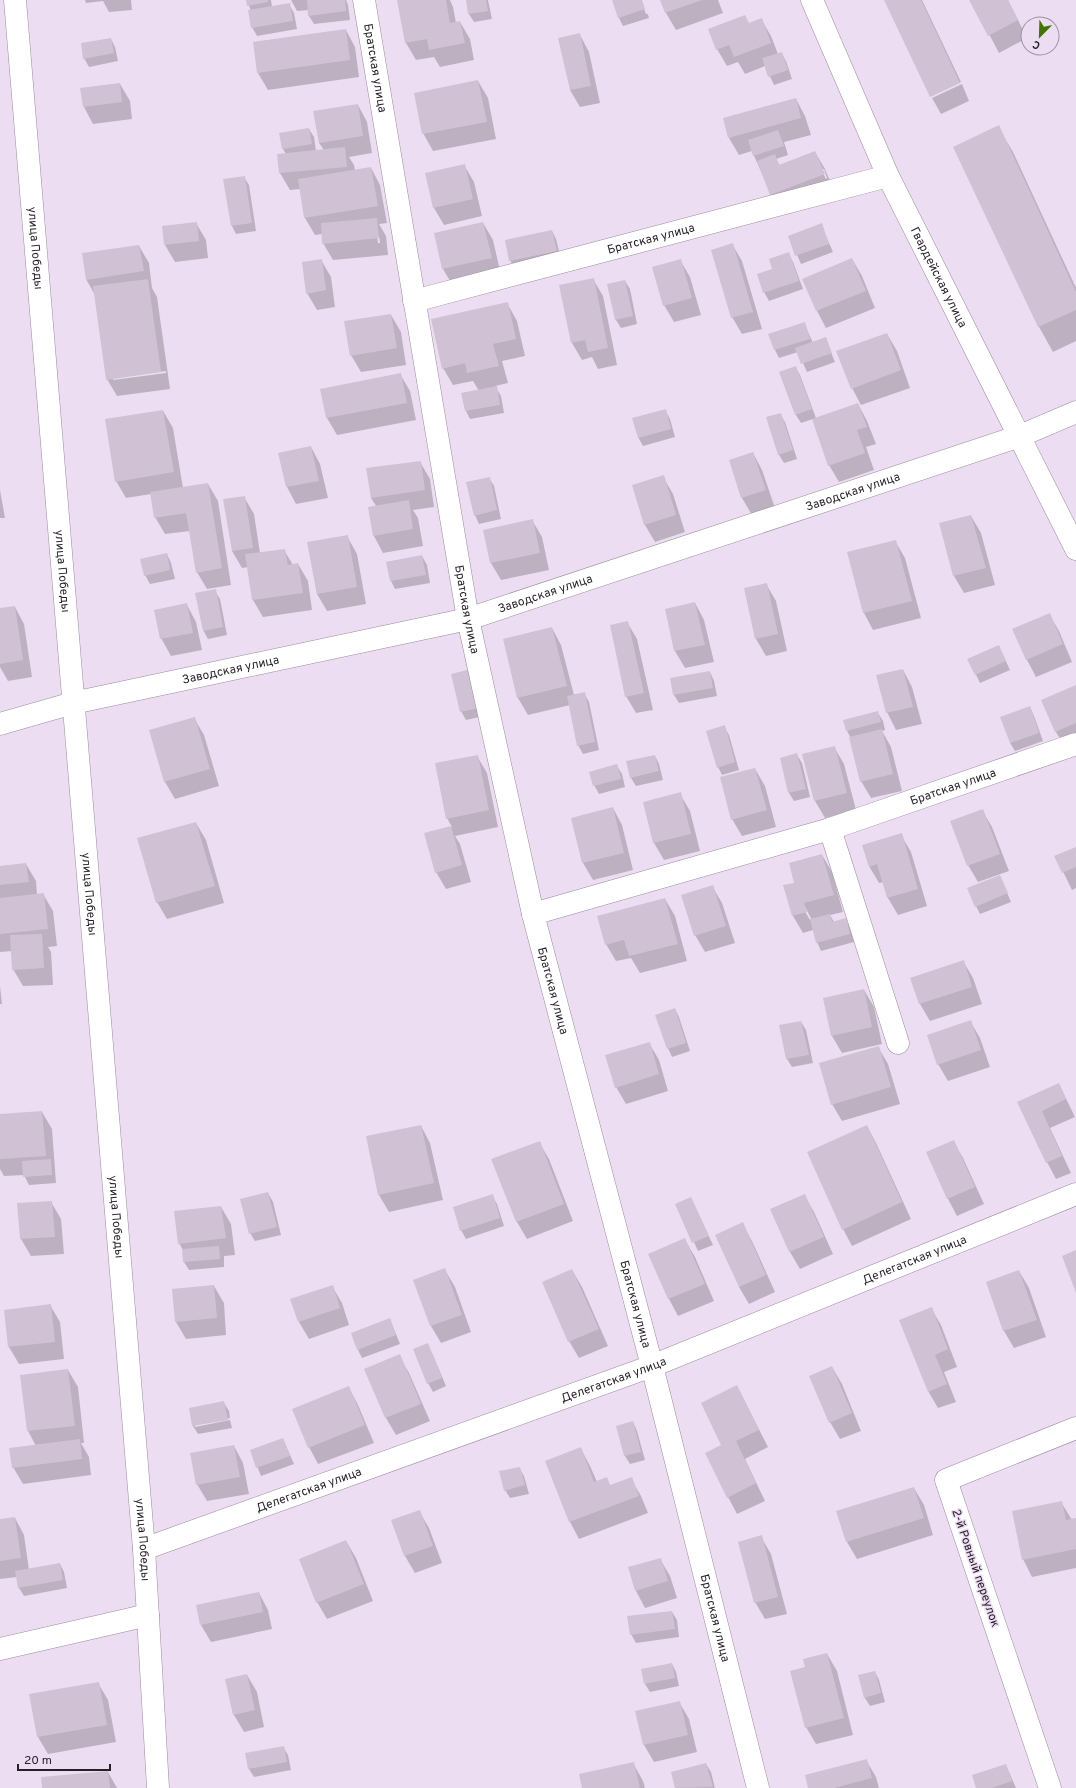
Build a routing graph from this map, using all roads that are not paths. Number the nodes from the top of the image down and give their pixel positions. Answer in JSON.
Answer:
{"nodes":[{"id":1,"x":15,"y":0,"type":"edge"},
{"id":2,"x":364,"y":0,"type":"edge"},
{"id":3,"x":812,"y":0,"type":"edge"},
{"id":4,"x":888,"y":176,"type":"junction"},
{"id":5,"x":414,"y":301,"type":"junction"},
{"id":6,"x":1076,"y":412,"type":"edge"},
{"id":7,"x":1020,"y":436,"type":"junction"},
{"id":8,"x":1076,"y":549,"type":"edge"},
{"id":9,"x":468,"y":619,"type":"junction"},
{"id":10,"x":73,"y":702,"type":"junction"},
{"id":11,"x":0,"y":724,"type":"edge"},
{"id":12,"x":1076,"y":744,"type":"edge"},
{"id":13,"x":830,"y":829,"type":"junction"},
{"id":14,"x":533,"y":914,"type":"junction"},
{"id":15,"x":898,"y":1043,"type":"dead end"},
{"id":16,"x":1076,"y":1194,"type":"edge"},
{"id":17,"x":652,"y":1366,"type":"junction"},
{"id":18,"x":1076,"y":1428,"type":"edge"},
{"id":19,"x":144,"y":1549,"type":"junction"},
{"id":20,"x":148,"y":1615,"type":"junction"},
{"id":21,"x":0,"y":1649,"type":"edge"},
{"id":22,"x":158,"y":1788,"type":"edge"},
{"id":23,"x":758,"y":1788,"type":"edge"},
{"id":24,"x":1050,"y":1788,"type":"edge"}],
"edges":[{"from":1,"to":10,"type":"street","name":"улица Победы"},
{"from":2,"to":5,"type":"street","name":"Братская улица"},
{"from":3,"to":4,"type":"street","name":"Гвардейская улица"},
{"from":4,"to":5,"type":"street","name":"Братская улица"},
{"from":4,"to":7,"type":"street","name":"Гвардейская улица"},
{"from":5,"to":9,"type":"street","name":"Братская улица"},
{"from":6,"to":7,"type":"street","name":"Заводская улица"},
{"from":7,"to":8,"type":"street","name":"Гвардейская улица"},
{"from":7,"to":9,"type":"street","name":"Заводская улица"},
{"from":9,"to":10,"type":"street","name":"Заводская улица"},
{"from":9,"to":14,"type":"street","name":"Братская улица"},
{"from":10,"to":11,"type":"street","name":"Заводская улица"},
{"from":10,"to":19,"type":"street","name":"улица Победы"},
{"from":12,"to":13,"type":"street","name":"Братская улица"},
{"from":13,"to":14,"type":"street","name":"Братская улица"},
{"from":13,"to":15,"type":"street"},
{"from":14,"to":17,"type":"street","name":"Братская улица"},
{"from":16,"to":17,"type":"street","name":"Делегатская улица"},
{"from":17,"to":19,"type":"street","name":"Делегатская улица"},
{"from":17,"to":23,"type":"street","name":"Братская улица"},
{"from":18,"to":24,"type":"street","name":"2-й Ровный переулок"},
{"from":19,"to":20,"type":"street","name":"улица Победы"},
{"from":20,"to":21,"type":"street"},
{"from":20,"to":22,"type":"street","name":"улица Победы"}]}
